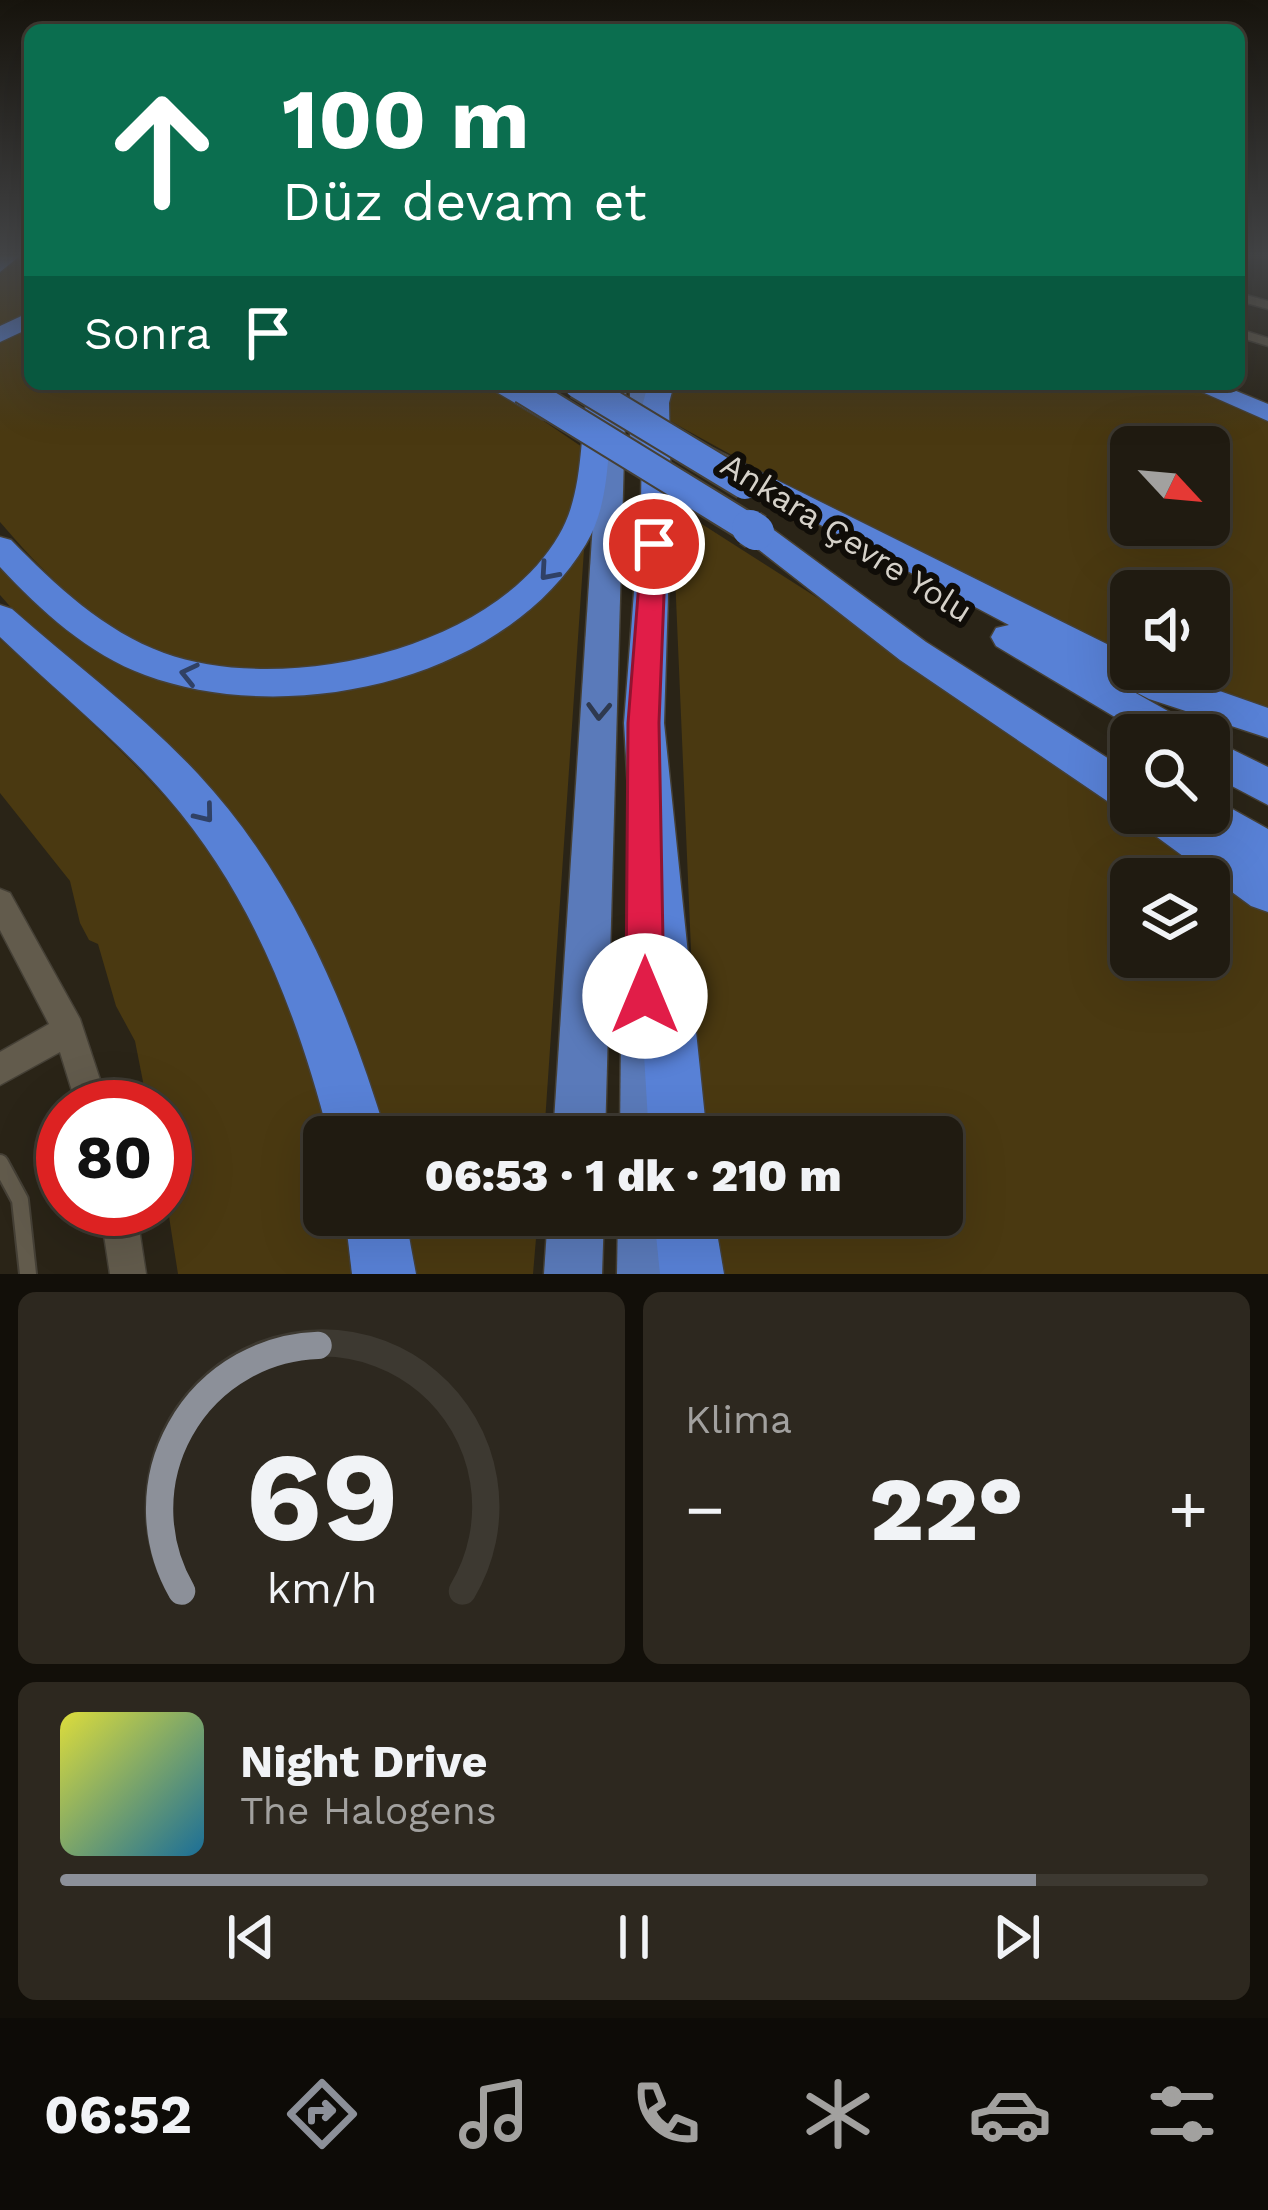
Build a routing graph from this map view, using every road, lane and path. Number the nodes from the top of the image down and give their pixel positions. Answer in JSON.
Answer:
{"nodes":[{"id":1,"x":515,"y":390,"type":"edge"},
{"id":2,"x":588,"y":390,"type":"edge"},
{"id":3,"x":601,"y":390,"type":"edge"},
{"id":4,"x":614,"y":390,"type":"edge"},
{"id":5,"x":642,"y":390,"type":"edge"},
{"id":6,"x":659,"y":390,"type":"edge"},
{"id":7,"x":1212,"y":390,"type":"edge"},
{"id":8,"x":1268,"y":413,"type":"edge"},
{"id":9,"x":745,"y":478,"type":"junction"},
{"id":10,"x":755,"y":532,"type":"junction"},
{"id":11,"x":0,"y":547,"type":"edge"},
{"id":12,"x":0,"y":616,"type":"edge"},
{"id":13,"x":1142,"y":714,"type":"edge"},
{"id":14,"x":644,"y":723,"type":"junction"},
{"id":15,"x":1268,"y":723,"type":"edge"},
{"id":16,"x":1110,"y":753,"type":"edge"},
{"id":17,"x":1230,"y":766,"type":"edge"},
{"id":18,"x":1110,"y":781,"type":"edge"},
{"id":19,"x":1268,"y":788,"type":"edge"},
{"id":20,"x":1230,"y":829,"type":"edge"},
{"id":21,"x":1187,"y":834,"type":"edge"},
{"id":22,"x":1268,"y":853,"type":"edge"},
{"id":23,"x":1268,"y":891,"type":"edge"},
{"id":24,"x":0,"y":902,"type":"edge"},
{"id":25,"x":69,"y":1030,"type":"junction"},
{"id":26,"x":0,"y":1070,"type":"edge"},
{"id":27,"x":85,"y":1080,"type":"edge"},
{"id":28,"x":352,"y":1116,"type":"edge"},
{"id":29,"x":580,"y":1116,"type":"edge"},
{"id":30,"x":646,"y":1116,"type":"edge"},
{"id":31,"x":676,"y":1116,"type":"edge"},
{"id":32,"x":0,"y":1163,"type":"edge"},
{"id":33,"x":122,"y":1236,"type":"edge"},
{"id":34,"x":378,"y":1236,"type":"edge"},
{"id":35,"x":575,"y":1236,"type":"edge"},
{"id":36,"x":646,"y":1236,"type":"edge"},
{"id":37,"x":687,"y":1236,"type":"edge"},
{"id":38,"x":28,"y":1274,"type":"edge"},
{"id":39,"x":128,"y":1274,"type":"edge"},
{"id":40,"x":384,"y":1274,"type":"edge"},
{"id":41,"x":573,"y":1274,"type":"edge"},
{"id":42,"x":646,"y":1274,"type":"edge"},
{"id":43,"x":692,"y":1274,"type":"edge"}],
"edges":[{"from":1,"to":10,"type":"highway","name":"Ankara Çevre Yolu","bridge":true},
{"from":2,"to":9,"type":"highway","bridge":true},
{"from":3,"to":11,"type":"highway","one_way":true},
{"from":4,"to":29,"type":"highway","one_way":true},
{"from":5,"to":14,"type":"highway"},
{"from":6,"to":14,"type":"highway"},
{"from":7,"to":8,"type":"highway"},
{"from":9,"to":13,"type":"highway","name":"Ankara Çevre Yolu"},
{"from":9,"to":15,"type":"highway"},
{"from":10,"to":16,"type":"highway","name":"Ankara Çevre Yolu"},
{"from":10,"to":18,"type":"highway"},
{"from":12,"to":28,"type":"highway","one_way":true},
{"from":14,"to":30,"type":"highway"},
{"from":14,"to":31,"type":"highway"},
{"from":17,"to":19,"type":"highway"},
{"from":20,"to":22,"type":"highway"},
{"from":21,"to":23,"type":"highway"},
{"from":24,"to":25,"type":"street"},
{"from":25,"to":26,"type":"street"},
{"from":25,"to":27,"type":"street"},
{"from":32,"to":38,"type":"lane"},
{"from":33,"to":39,"type":"street"},
{"from":34,"to":40,"type":"highway"},
{"from":35,"to":41,"type":"highway"},
{"from":36,"to":42,"type":"highway"},
{"from":37,"to":43,"type":"highway"}]}
